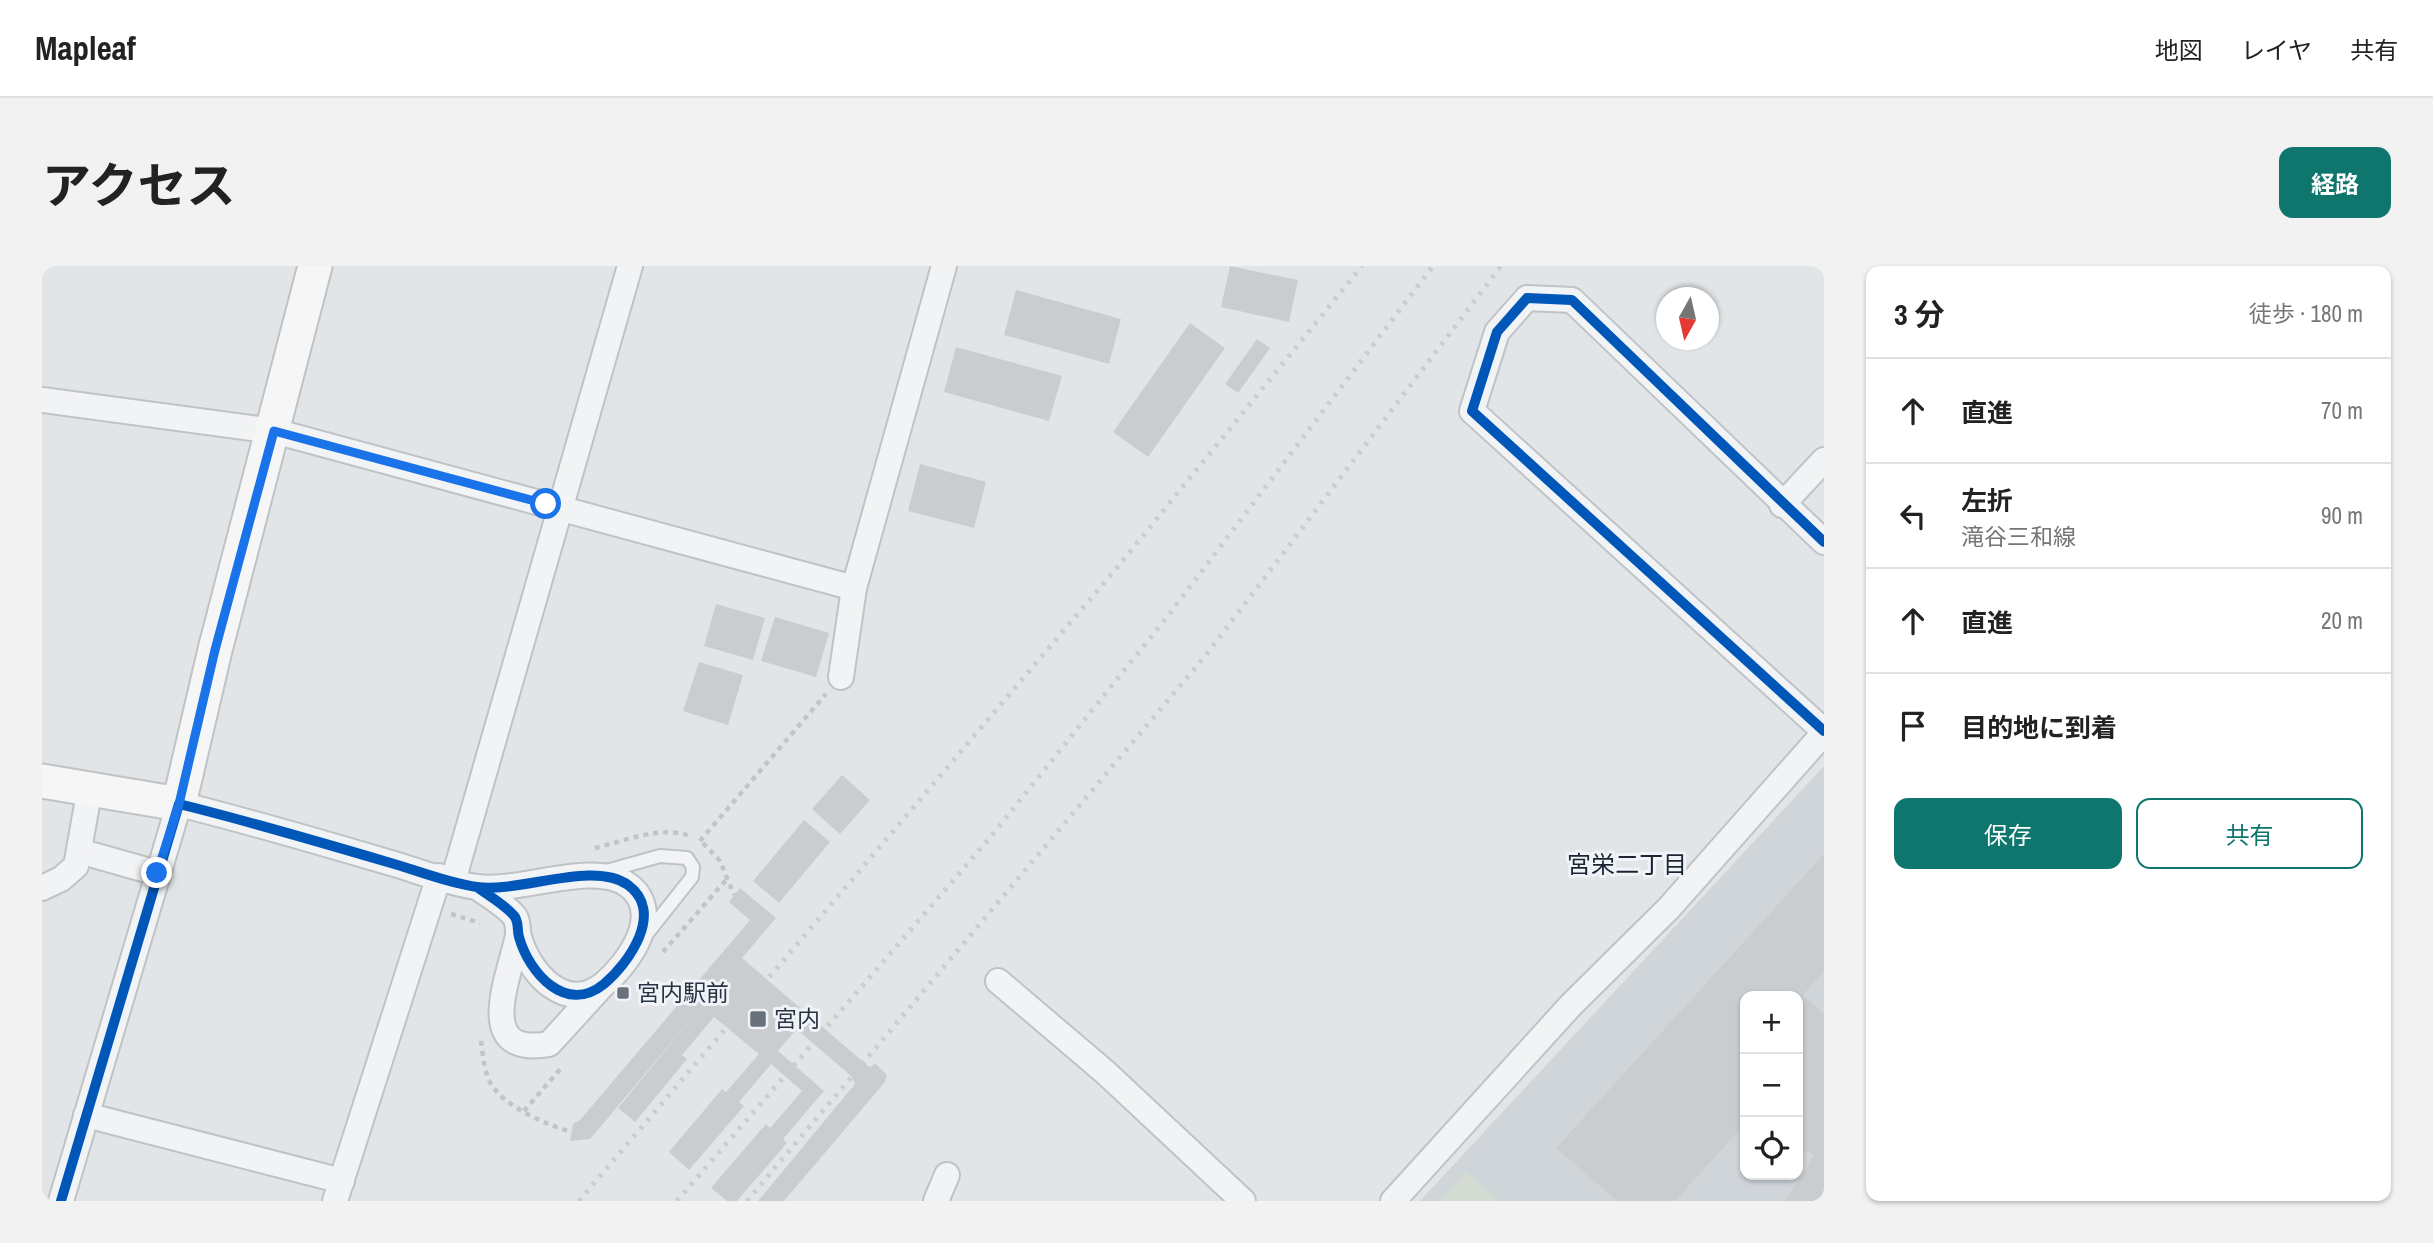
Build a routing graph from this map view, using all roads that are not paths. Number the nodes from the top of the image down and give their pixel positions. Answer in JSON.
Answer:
{"nodes":[{"id":1,"x":315,"y":266,"type":"edge"},
{"id":2,"x":630,"y":266,"type":"edge"},
{"id":3,"x":944,"y":266,"type":"edge"},
{"id":4,"x":42,"y":400,"type":"edge"},
{"id":5,"x":274,"y":431,"type":"junction"},
{"id":6,"x":1824,"y":460,"type":"edge"},
{"id":7,"x":1782,"y":505,"type":"junction"},
{"id":8,"x":561,"y":508,"type":"junction"},
{"id":9,"x":1824,"y":542,"type":"edge"},
{"id":10,"x":854,"y":588,"type":"junction"},
{"id":11,"x":841,"y":677,"type":"road end"},
{"id":12,"x":1824,"y":732,"type":"edge"},
{"id":13,"x":42,"y":781,"type":"edge"},
{"id":14,"x":90,"y":788,"type":"junction"},
{"id":15,"x":179,"y":804,"type":"junction"},
{"id":16,"x":79,"y":851,"type":"junction"},
{"id":17,"x":157,"y":873,"type":"junction"},
{"id":18,"x":589,"y":876,"type":"junction"},
{"id":19,"x":446,"y":878,"type":"junction"},
{"id":20,"x":477,"y":887,"type":"junction"},
{"id":21,"x":42,"y":888,"type":"edge"},
{"id":22,"x":518,"y":935,"type":"junction"},
{"id":23,"x":639,"y":943,"type":"junction"},
{"id":24,"x":998,"y":981,"type":"dead end"},
{"id":25,"x":604,"y":984,"type":"junction"},
{"id":26,"x":86,"y":1115,"type":"junction"},
{"id":27,"x":947,"y":1175,"type":"dead end"},
{"id":28,"x":338,"y":1191,"type":"edge"},
{"id":29,"x":61,"y":1201,"type":"edge"},
{"id":30,"x":936,"y":1201,"type":"edge"},
{"id":31,"x":1244,"y":1201,"type":"edge"},
{"id":32,"x":1393,"y":1201,"type":"edge"}],
"edges":[{"from":1,"to":5,"type":"main road"},
{"from":2,"to":8,"type":"street"},
{"from":3,"to":10,"type":"street"},
{"from":4,"to":5,"type":"street"},
{"from":5,"to":8,"type":"street"},
{"from":5,"to":15,"type":"main road"},
{"from":6,"to":7,"type":"street"},
{"from":7,"to":9,"type":"street"},
{"from":7,"to":12,"type":"street"},
{"from":8,"to":10,"type":"street"},
{"from":8,"to":19,"type":"street"},
{"from":10,"to":11,"type":"street"},
{"from":12,"to":32,"type":"street"},
{"from":13,"to":14,"type":"main road"},
{"from":14,"to":15,"type":"main road"},
{"from":14,"to":16,"type":"street"},
{"from":15,"to":17,"type":"street"},
{"from":15,"to":19,"type":"street"},
{"from":16,"to":17,"type":"street"},
{"from":16,"to":21,"type":"street"},
{"from":17,"to":26,"type":"street"},
{"from":18,"to":20,"type":"street"},
{"from":18,"to":23,"type":"street"},
{"from":18,"to":23,"type":"lane"},
{"from":19,"to":20,"type":"street"},
{"from":19,"to":28,"type":"street"},
{"from":20,"to":22,"type":"street"},
{"from":22,"to":25,"type":"street"},
{"from":22,"to":25,"type":"street"},
{"from":23,"to":25,"type":"street"},
{"from":24,"to":31,"type":"street"},
{"from":26,"to":28,"type":"street"},
{"from":26,"to":29,"type":"street"},
{"from":27,"to":30,"type":"street"}]}
